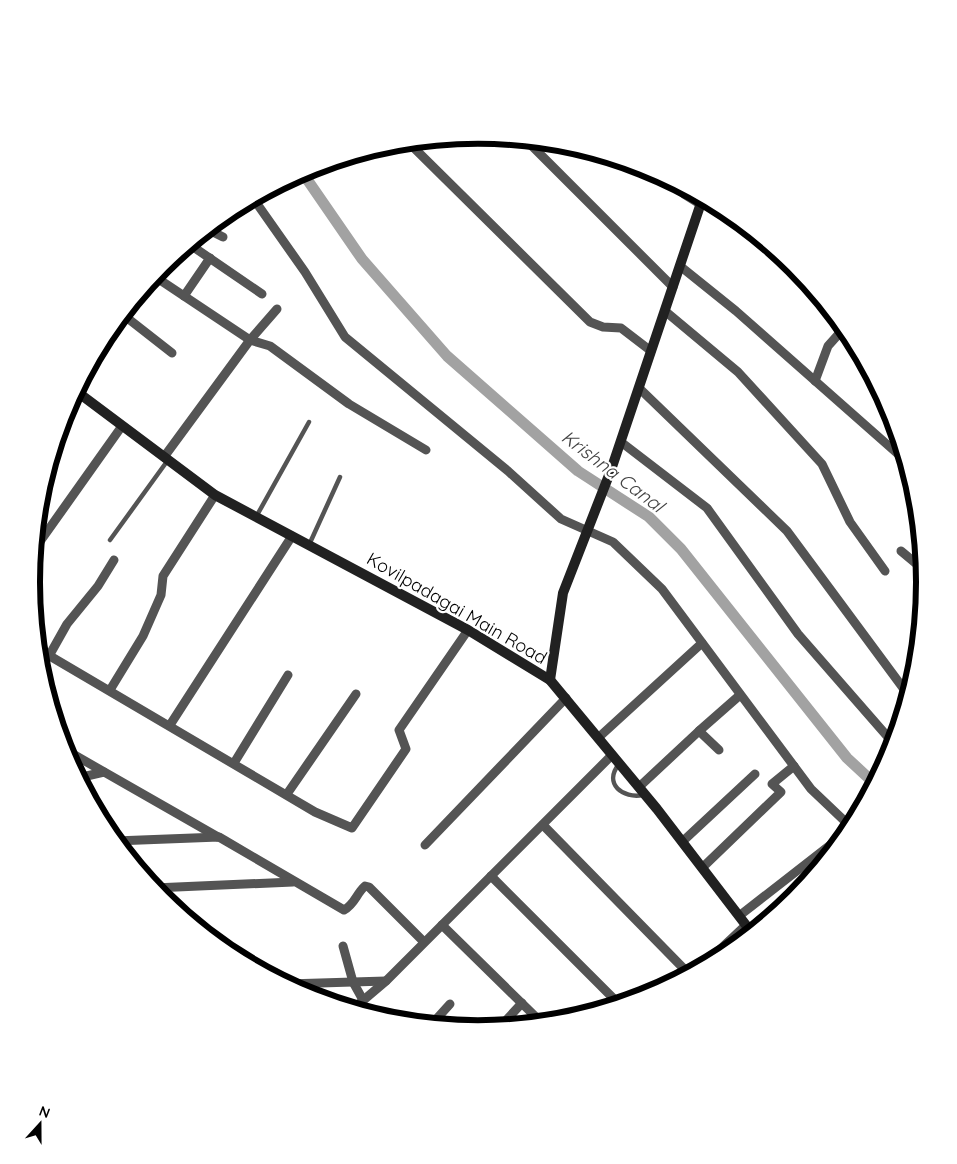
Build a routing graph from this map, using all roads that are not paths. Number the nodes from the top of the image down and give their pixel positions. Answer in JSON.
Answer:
{"nodes":[{"id":1,"x":533,"y":147,"type":"edge"},
{"id":2,"x":414,"y":148,"type":"edge"},
{"id":3,"x":679,"y":193,"type":"edge"},
{"id":4,"x":691,"y":199,"type":"edge"},
{"id":5,"x":257,"y":203,"type":"edge"},
{"id":6,"x":701,"y":204,"type":"edge"},
{"id":7,"x":214,"y":233,"type":"edge"},
{"id":8,"x":223,"y":237,"type":"dead end"},
{"id":9,"x":195,"y":248,"type":"edge"},
{"id":10,"x":210,"y":258,"type":"junction"},
{"id":11,"x":680,"y":266,"type":"junction"},
{"id":12,"x":160,"y":280,"type":"edge"},
{"id":13,"x":673,"y":287,"type":"junction"},
{"id":14,"x":262,"y":294,"type":"dead end"},
{"id":15,"x":184,"y":296,"type":"junction"},
{"id":16,"x":277,"y":309,"type":"dead end"},
{"id":17,"x":665,"y":311,"type":"junction"},
{"id":18,"x":128,"y":319,"type":"edge"},
{"id":19,"x":839,"y":333,"type":"edge"},
{"id":20,"x":250,"y":340,"type":"junction"},
{"id":21,"x":651,"y":351,"type":"junction"},
{"id":22,"x":172,"y":353,"type":"dead end"},
{"id":23,"x":815,"y":381,"type":"junction"},
{"id":24,"x":639,"y":388,"type":"junction"},
{"id":25,"x":82,"y":395,"type":"edge"},
{"id":26,"x":309,"y":422,"type":"dead end"},
{"id":27,"x":122,"y":426,"type":"junction"},
{"id":28,"x":621,"y":442,"type":"junction"},
{"id":29,"x":426,"y":450,"type":"dead end"},
{"id":30,"x":898,"y":454,"type":"edge"},
{"id":31,"x":166,"y":458,"type":"junction"},
{"id":32,"x":340,"y":477,"type":"dead end"},
{"id":33,"x":215,"y":495,"type":"junction"},
{"id":34,"x":256,"y":517,"type":"junction"},
{"id":35,"x":586,"y":531,"type":"junction"},
{"id":36,"x":292,"y":536,"type":"junction"},
{"id":37,"x":43,"y":538,"type":"edge"},
{"id":38,"x":110,"y":540,"type":"dead end"},
{"id":39,"x":309,"y":544,"type":"junction"},
{"id":40,"x":901,"y":551,"type":"dead end"},
{"id":41,"x":114,"y":560,"type":"dead end"},
{"id":42,"x":916,"y":564,"type":"edge"},
{"id":43,"x":885,"y":571,"type":"dead end"},
{"id":44,"x":468,"y":630,"type":"junction"},
{"id":45,"x":702,"y":643,"type":"junction"},
{"id":46,"x":46,"y":654,"type":"edge"},
{"id":47,"x":49,"y":656,"type":"junction"},
{"id":48,"x":288,"y":675,"type":"dead end"},
{"id":49,"x":550,"y":680,"type":"junction"},
{"id":50,"x":904,"y":689,"type":"edge"},
{"id":51,"x":110,"y":690,"type":"junction"},
{"id":52,"x":356,"y":694,"type":"dead end"},
{"id":53,"x":740,"y":695,"type":"junction"},
{"id":54,"x":566,"y":698,"type":"junction"},
{"id":55,"x":170,"y":725,"type":"junction"},
{"id":56,"x":699,"y":731,"type":"junction"},
{"id":57,"x":598,"y":738,"type":"junction"},
{"id":58,"x":889,"y":738,"type":"edge"},
{"id":59,"x":720,"y":750,"type":"dead end"},
{"id":60,"x":76,"y":756,"type":"edge"},
{"id":61,"x":616,"y":759,"type":"junction"},
{"id":62,"x":234,"y":763,"type":"junction"},
{"id":63,"x":794,"y":766,"type":"junction"},
{"id":64,"x":104,"y":772,"type":"junction"},
{"id":65,"x":755,"y":774,"type":"dead end"},
{"id":66,"x":85,"y":776,"type":"edge"},
{"id":67,"x":642,"y":791,"type":"junction"},
{"id":68,"x":287,"y":794,"type":"junction"},
{"id":69,"x":846,"y":822,"type":"edge"},
{"id":70,"x":543,"y":825,"type":"junction"},
{"id":71,"x":219,"y":837,"type":"junction"},
{"id":72,"x":125,"y":841,"type":"edge"},
{"id":73,"x":682,"y":842,"type":"junction"},
{"id":74,"x":425,"y":845,"type":"dead end"},
{"id":75,"x":827,"y":847,"type":"edge"},
{"id":76,"x":702,"y":868,"type":"junction"},
{"id":77,"x":491,"y":876,"type":"junction"},
{"id":78,"x":294,"y":882,"type":"junction"},
{"id":79,"x":164,"y":888,"type":"edge"},
{"id":80,"x":739,"y":916,"type":"junction"},
{"id":81,"x":442,"y":925,"type":"junction"},
{"id":82,"x":748,"y":928,"type":"edge"},
{"id":83,"x":423,"y":941,"type":"junction"},
{"id":84,"x":343,"y":946,"type":"dead end"},
{"id":85,"x":684,"y":969,"type":"edge"},
{"id":86,"x":386,"y":980,"type":"junction"},
{"id":87,"x":353,"y":982,"type":"junction"},
{"id":88,"x":303,"y":984,"type":"edge"},
{"id":89,"x":614,"y":999,"type":"edge"},
{"id":90,"x":363,"y":1000,"type":"junction"},
{"id":91,"x":522,"y":1003,"type":"junction"},
{"id":92,"x":359,"y":1004,"type":"edge"},
{"id":93,"x":450,"y":1004,"type":"dead end"},
{"id":94,"x":536,"y":1017,"type":"edge"},
{"id":95,"x":437,"y":1019,"type":"edge"},
{"id":96,"x":506,"y":1020,"type":"edge"}],
"edges":[{"from":1,"to":13,"type":"street"},
{"from":2,"to":21,"type":"street"},
{"from":3,"to":4,"type":"lane"},
{"from":5,"to":35,"type":"street"},
{"from":6,"to":11,"type":"street"},
{"from":7,"to":8,"type":"street"},
{"from":9,"to":10,"type":"street"},
{"from":10,"to":14,"type":"street"},
{"from":10,"to":15,"type":"street"},
{"from":11,"to":13,"type":"street"},
{"from":11,"to":23,"type":"street"},
{"from":12,"to":15,"type":"street"},
{"from":13,"to":17,"type":"street"},
{"from":15,"to":20,"type":"street"},
{"from":16,"to":20,"type":"street"},
{"from":17,"to":21,"type":"street"},
{"from":17,"to":43,"type":"street"},
{"from":18,"to":22,"type":"street"},
{"from":19,"to":23,"type":"street"},
{"from":20,"to":29,"type":"street"},
{"from":20,"to":31,"type":"street"},
{"from":21,"to":24,"type":"street"},
{"from":23,"to":30,"type":"street"},
{"from":24,"to":28,"type":"street"},
{"from":24,"to":50,"type":"street"},
{"from":25,"to":27,"type":"street","name":"Kovilpadagai Main Road"},
{"from":26,"to":34,"type":"lane"},
{"from":27,"to":31,"type":"street","name":"Kovilpadagai Main Road"},
{"from":27,"to":37,"type":"street"},
{"from":28,"to":35,"type":"street"},
{"from":28,"to":58,"type":"street"},
{"from":31,"to":33,"type":"street","name":"Kovilpadagai Main Road"},
{"from":31,"to":38,"type":"lane"},
{"from":32,"to":39,"type":"lane"},
{"from":33,"to":34,"type":"street","name":"Kovilpadagai Main Road"},
{"from":33,"to":51,"type":"street"},
{"from":34,"to":36,"type":"street","name":"Kovilpadagai Main Road"},
{"from":35,"to":45,"type":"street"},
{"from":35,"to":49,"type":"street"},
{"from":36,"to":39,"type":"street","name":"Kovilpadagai Main Road"},
{"from":36,"to":55,"type":"street"},
{"from":39,"to":44,"type":"street","name":"Kovilpadagai Main Road"},
{"from":40,"to":42,"type":"street"},
{"from":41,"to":47,"type":"street"},
{"from":44,"to":49,"type":"street","name":"Kovilpadagai Main Road"},
{"from":44,"to":68,"type":"street"},
{"from":45,"to":53,"type":"street"},
{"from":45,"to":57,"type":"street"},
{"from":46,"to":47,"type":"street"},
{"from":47,"to":51,"type":"street"},
{"from":48,"to":62,"type":"street"},
{"from":49,"to":54,"type":"street","name":"Kovilpadagai Main Road"},
{"from":51,"to":55,"type":"street"},
{"from":52,"to":68,"type":"street"},
{"from":53,"to":56,"type":"street"},
{"from":53,"to":63,"type":"street"},
{"from":54,"to":57,"type":"street","name":"Kovilpadagai Main Road"},
{"from":54,"to":74,"type":"street"},
{"from":55,"to":62,"type":"street"},
{"from":56,"to":59,"type":"street"},
{"from":56,"to":67,"type":"street"},
{"from":57,"to":61,"type":"street","name":"Kovilpadagai Main Road"},
{"from":60,"to":64,"type":"street"},
{"from":61,"to":67,"type":"street","name":"Kovilpadagai Main Road"},
{"from":61,"to":67,"type":"lane"},
{"from":61,"to":70,"type":"street"},
{"from":62,"to":68,"type":"street"},
{"from":63,"to":69,"type":"street"},
{"from":63,"to":76,"type":"street"},
{"from":64,"to":66,"type":"street"},
{"from":64,"to":71,"type":"street"},
{"from":65,"to":73,"type":"street"},
{"from":67,"to":73,"type":"street","name":"Kovilpadagai Main Road"},
{"from":70,"to":77,"type":"street"},
{"from":70,"to":85,"type":"street"},
{"from":71,"to":72,"type":"street"},
{"from":71,"to":78,"type":"street"},
{"from":73,"to":76,"type":"street","name":"Kovilpadagai Main Road"},
{"from":75,"to":80,"type":"street"},
{"from":76,"to":80,"type":"street","name":"Kovilpadagai Main Road"},
{"from":77,"to":81,"type":"street"},
{"from":77,"to":89,"type":"street"},
{"from":78,"to":79,"type":"street"},
{"from":78,"to":83,"type":"street"},
{"from":80,"to":82,"type":"street","name":"Kovilpadagai Main Road"},
{"from":81,"to":83,"type":"street"},
{"from":81,"to":91,"type":"street"},
{"from":83,"to":86,"type":"street"},
{"from":84,"to":87,"type":"street"},
{"from":86,"to":87,"type":"street"},
{"from":86,"to":90,"type":"street"},
{"from":87,"to":88,"type":"street"},
{"from":87,"to":90,"type":"street"},
{"from":90,"to":92,"type":"street"},
{"from":91,"to":94,"type":"street"},
{"from":91,"to":96,"type":"street"},
{"from":93,"to":95,"type":"street"}]}
